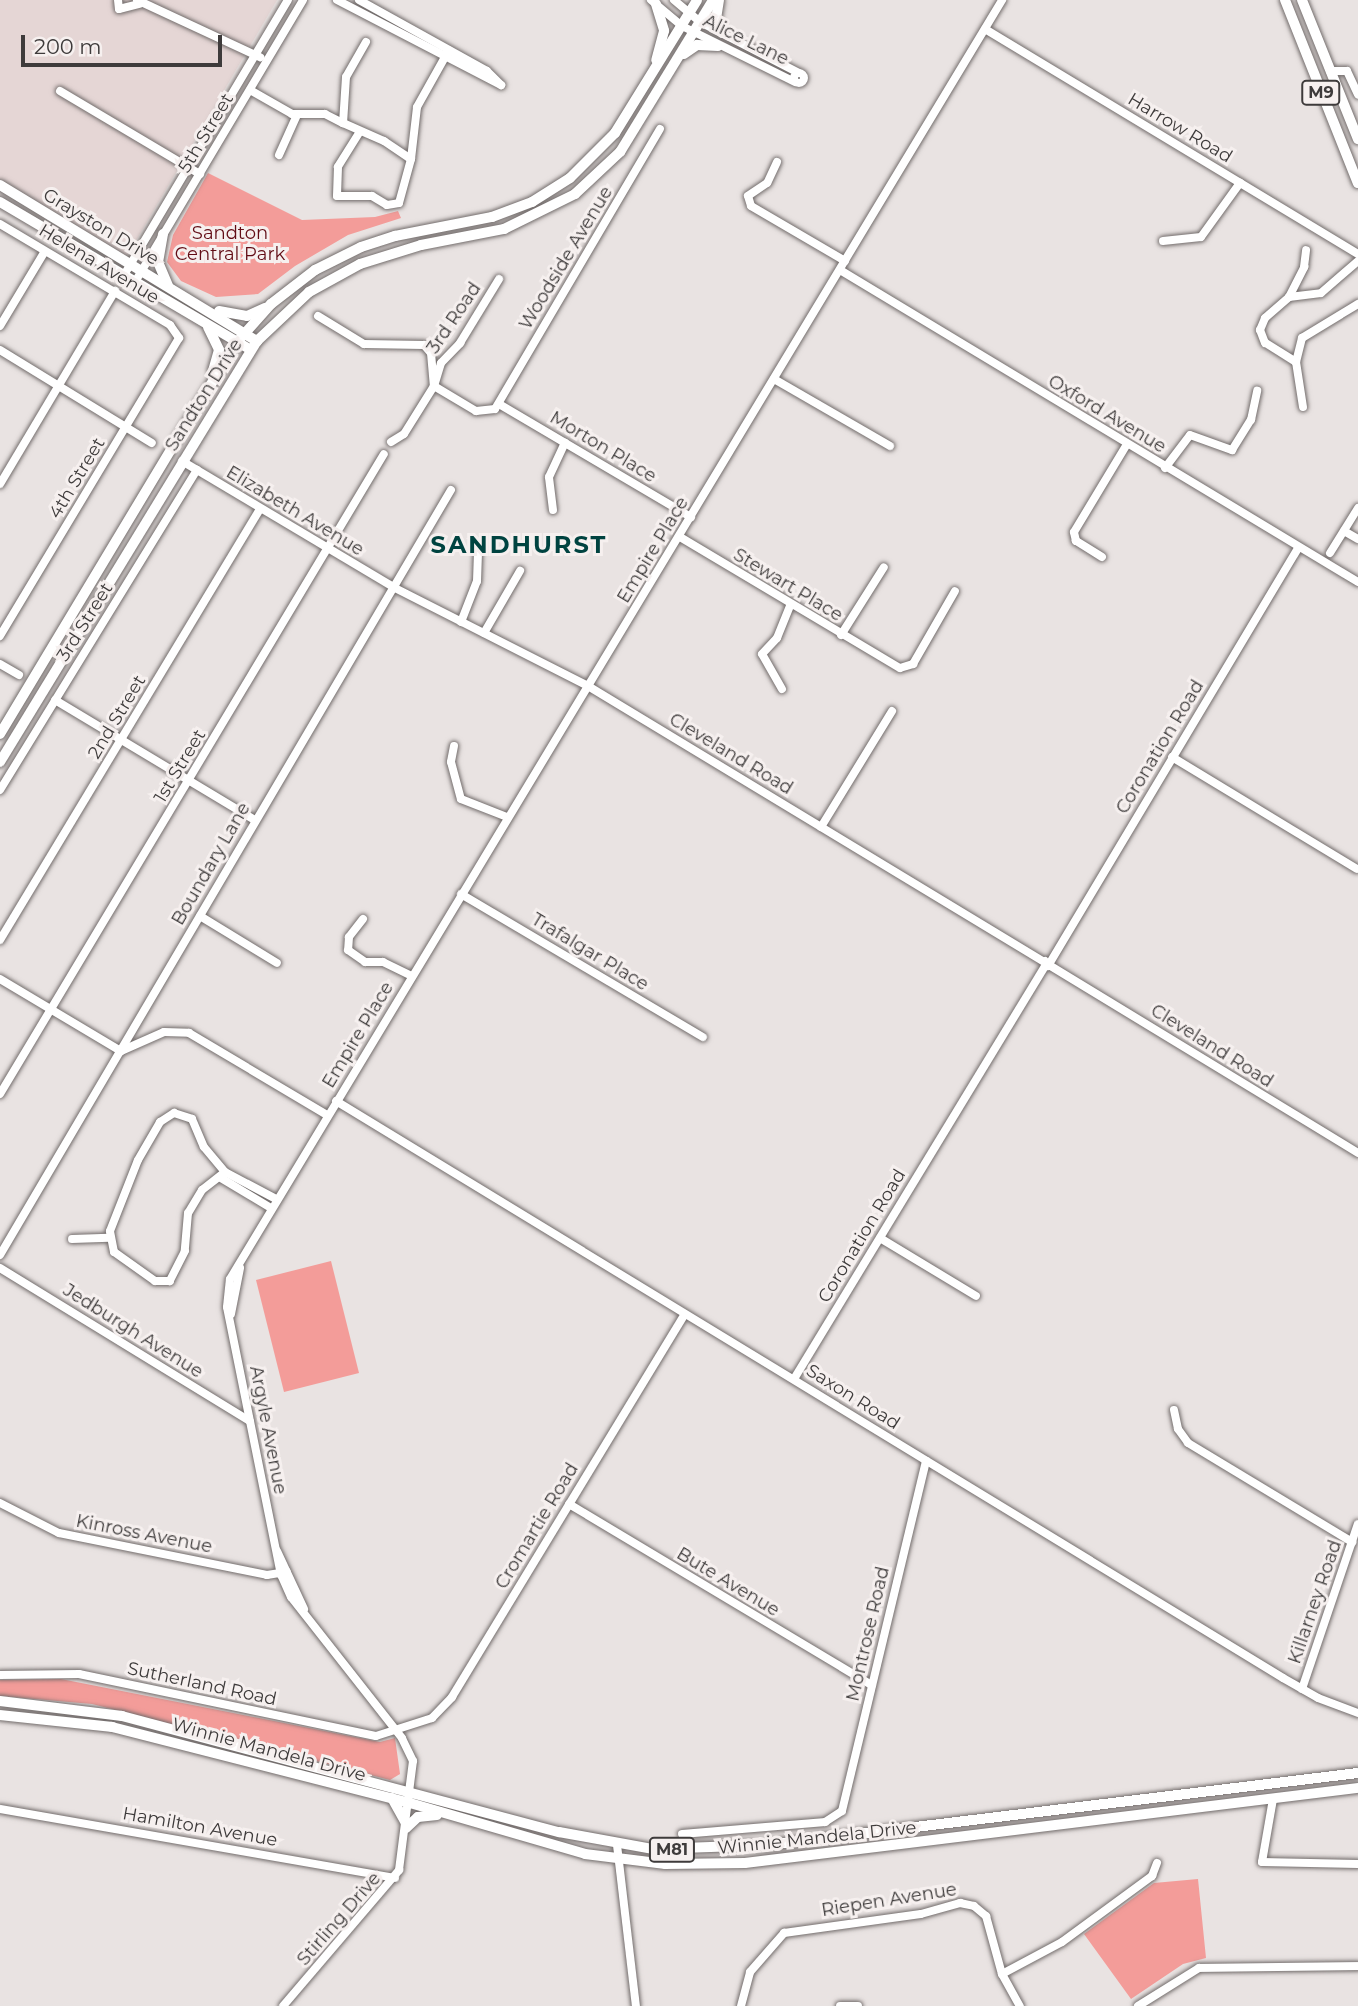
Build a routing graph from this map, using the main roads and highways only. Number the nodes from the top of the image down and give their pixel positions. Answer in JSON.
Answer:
{"nodes":[{"id":1,"x":697,"y":0,"type":"edge"},
{"id":2,"x":713,"y":0,"type":"edge"},
{"id":3,"x":719,"y":0,"type":"edge"},
{"id":4,"x":1285,"y":0,"type":"edge"},
{"id":5,"x":1302,"y":0,"type":"edge"},
{"id":6,"x":1308,"y":0,"type":"edge"},
{"id":7,"x":653,"y":2,"type":"edge"},
{"id":8,"x":1311,"y":22,"type":"junction"},
{"id":9,"x":722,"y":33,"type":"road end"},
{"id":10,"x":718,"y":46,"type":"road end"},
{"id":11,"x":673,"y":68,"type":"junction"},
{"id":12,"x":639,"y":99,"type":"junction"},
{"id":13,"x":1358,"y":139,"type":"edge"},
{"id":14,"x":1358,"y":183,"type":"edge"},
{"id":15,"x":0,"y":185,"type":"edge"},
{"id":16,"x":0,"y":202,"type":"edge"},
{"id":17,"x":163,"y":234,"type":"road end"},
{"id":18,"x":169,"y":288,"type":"junction"},
{"id":19,"x":193,"y":301,"type":"junction"},
{"id":20,"x":271,"y":304,"type":"junction"},
{"id":21,"x":205,"y":323,"type":"junction"},
{"id":22,"x":245,"y":332,"type":"junction"},
{"id":23,"x":238,"y":341,"type":"junction"},
{"id":24,"x":253,"y":345,"type":"junction"},
{"id":25,"x":195,"y":410,"type":"junction"},
{"id":26,"x":0,"y":734,"type":"edge"},
{"id":27,"x":0,"y":762,"type":"edge"},
{"id":28,"x":0,"y":1700,"type":"edge"},
{"id":29,"x":0,"y":1715,"type":"edge"},
{"id":30,"x":1358,"y":1773,"type":"edge"},
{"id":31,"x":1358,"y":1788,"type":"edge"},
{"id":32,"x":392,"y":1798,"type":"junction"},
{"id":33,"x":448,"y":1815,"type":"junction"}],
"edges":[{"from":1,"to":12,"type":"main road","name":"Sandton Drive"},
{"from":2,"to":11,"type":"main road","name":"Sandton Drive"},
{"from":3,"to":9,"type":"main road"},
{"from":4,"to":14,"type":"main road","number":"M9"},
{"from":5,"to":8,"type":"main road","number":"M9"},
{"from":6,"to":8,"type":"main road"},
{"from":7,"to":12,"type":"main road"},
{"from":8,"to":13,"type":"main road","number":"M9"},
{"from":10,"to":11,"type":"main road"},
{"from":11,"to":24,"type":"main road","name":"Sandton Drive"},
{"from":12,"to":20,"type":"main road","name":"Sandton Drive"},
{"from":15,"to":18,"type":"main road","name":"Grayston Drive"},
{"from":16,"to":21,"type":"main road","name":"Grayston Drive"},
{"from":17,"to":18,"type":"main road"},
{"from":18,"to":19,"type":"main road","name":"Grayston Drive"},
{"from":19,"to":20,"type":"main road"},
{"from":19,"to":22,"type":"main road","name":"Grayston Drive"},
{"from":20,"to":22,"type":"main road","name":"Sandton Drive"},
{"from":21,"to":23,"type":"main road","name":"Grayston Drive"},
{"from":21,"to":25,"type":"main road"},
{"from":22,"to":23,"type":"main road","name":"Sandton Drive"},
{"from":22,"to":24,"type":"main road","name":"Grayston Drive"},
{"from":23,"to":24,"type":"main road","name":"Grayston Drive"},
{"from":23,"to":25,"type":"main road","name":"Sandton Drive"},
{"from":24,"to":27,"type":"main road","name":"Sandton Drive"},
{"from":25,"to":26,"type":"main road","name":"Sandton Drive"},
{"from":28,"to":30,"type":"main road","name":"Winnie Mandela Drive","number":"M81"},
{"from":29,"to":32,"type":"main road","name":"Winnie Mandela Drive","number":"M81"},
{"from":31,"to":33,"type":"main road","name":"Winnie Mandela Drive","number":"M81"},
{"from":32,"to":33,"type":"main road","name":"Winnie Mandela Drive","number":"M81"},
{"from":32,"to":33,"type":"main road"}]}
